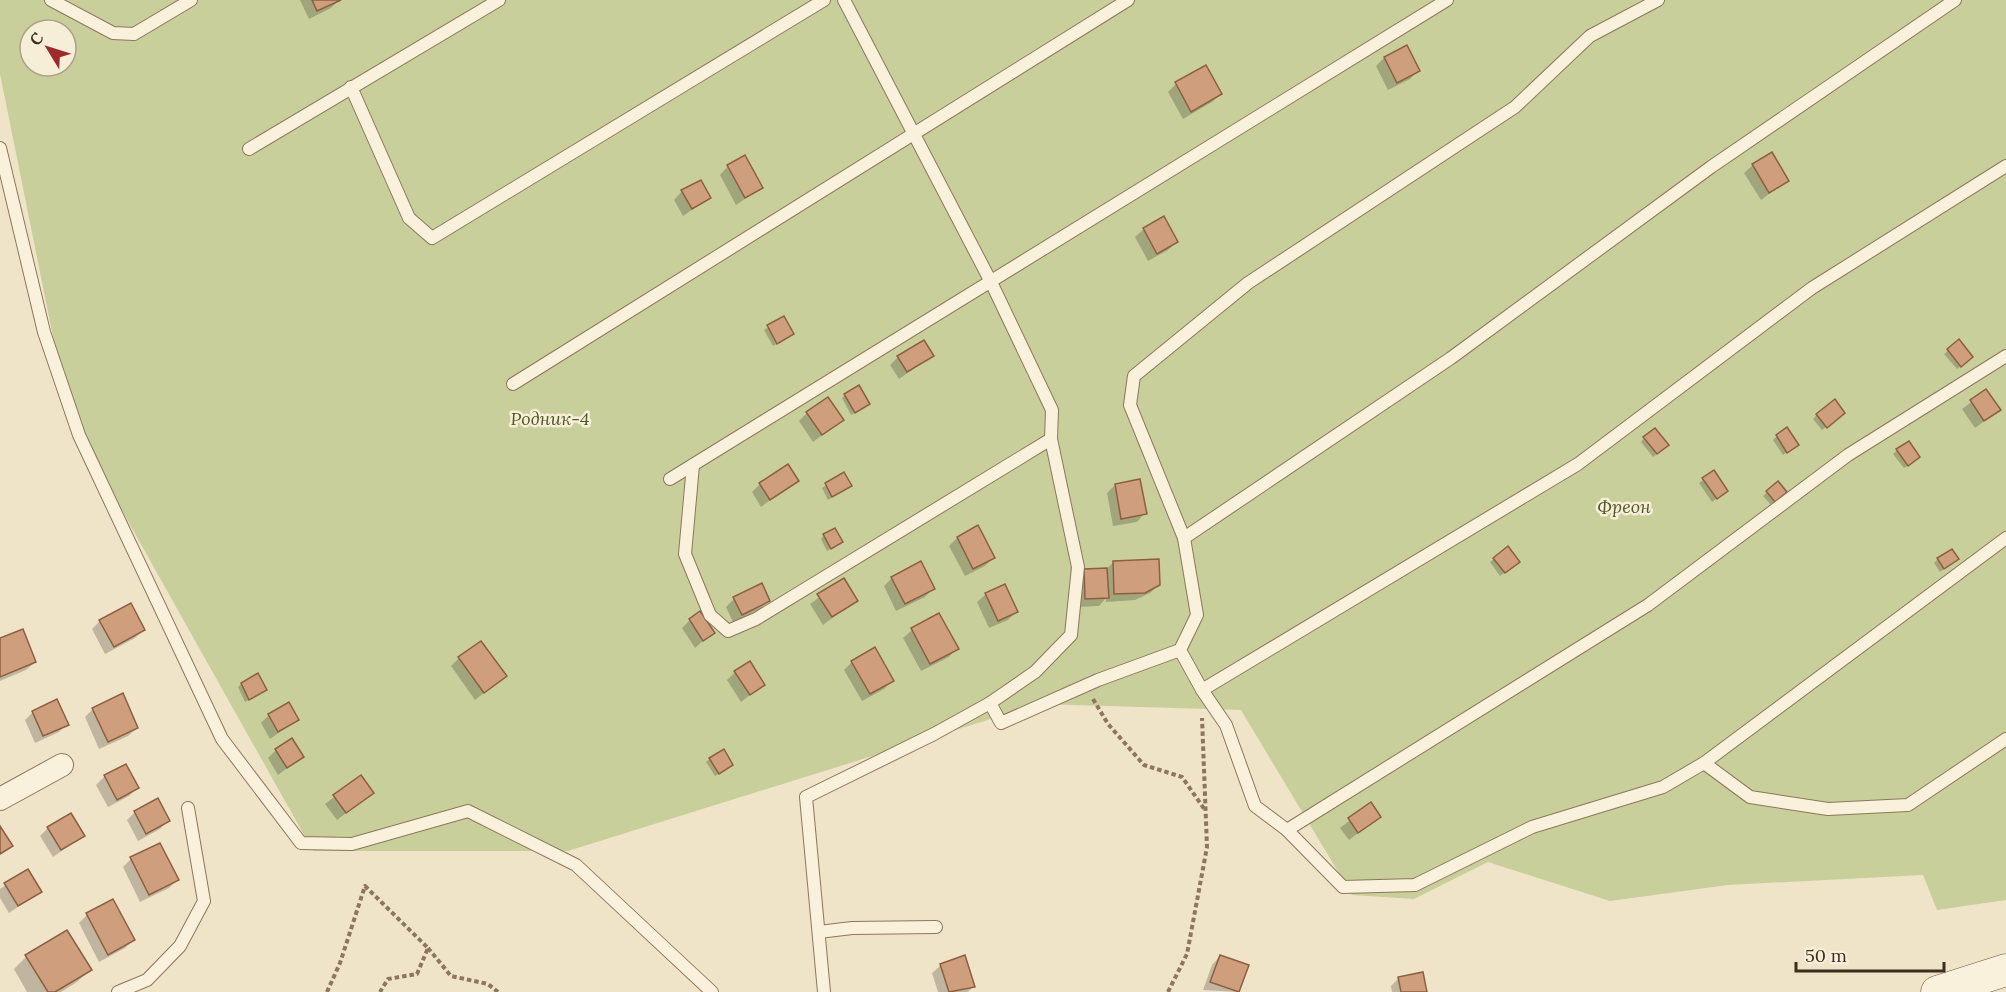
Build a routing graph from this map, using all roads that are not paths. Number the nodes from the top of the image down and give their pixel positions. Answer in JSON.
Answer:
{"nodes":[{"id":1,"x":51,"y":0,"type":"edge"},
{"id":2,"x":191,"y":0,"type":"edge"},
{"id":3,"x":499,"y":0,"type":"edge"},
{"id":4,"x":824,"y":0,"type":"edge"},
{"id":5,"x":844,"y":0,"type":"edge"},
{"id":6,"x":1128,"y":0,"type":"edge"},
{"id":7,"x":1447,"y":0,"type":"edge"},
{"id":8,"x":1658,"y":0,"type":"edge"},
{"id":9,"x":1955,"y":0,"type":"edge"},
{"id":10,"x":351,"y":87,"type":"junction"},
{"id":11,"x":913,"y":133,"type":"junction"},
{"id":12,"x":0,"y":148,"type":"edge"},
{"id":13,"x":249,"y":149,"type":"dead end"},
{"id":14,"x":2006,"y":166,"type":"edge"},
{"id":15,"x":991,"y":282,"type":"junction"},
{"id":16,"x":2006,"y":356,"type":"edge"},
{"id":17,"x":513,"y":384,"type":"dead end"},
{"id":18,"x":1051,"y":439,"type":"junction"},
{"id":19,"x":693,"y":465,"type":"junction"},
{"id":20,"x":670,"y":479,"type":"dead end"},
{"id":21,"x":1184,"y":538,"type":"junction"},
{"id":22,"x":2006,"y":538,"type":"edge"},
{"id":23,"x":1180,"y":650,"type":"junction"},
{"id":24,"x":1202,"y":690,"type":"junction"},
{"id":25,"x":990,"y":703,"type":"junction"},
{"id":26,"x":2006,"y":739,"type":"edge"},
{"id":27,"x":1704,"y":763,"type":"junction"},
{"id":28,"x":62,"y":765,"type":"dead end"},
{"id":29,"x":0,"y":799,"type":"edge"},
{"id":30,"x":188,"y":808,"type":"dead end"},
{"id":31,"x":1287,"y":830,"type":"junction"},
{"id":32,"x":936,"y":927,"type":"dead end"},
{"id":33,"x":819,"y":932,"type":"junction"},
{"id":34,"x":2006,"y":970,"type":"edge"},
{"id":35,"x":118,"y":992,"type":"edge"},
{"id":36,"x":712,"y":992,"type":"edge"},
{"id":37,"x":824,"y":992,"type":"edge"},
{"id":38,"x":1937,"y":992,"type":"edge"}],
"edges":[{"from":1,"to":2,"type":"lane"},
{"from":3,"to":10,"type":"lane"},
{"from":4,"to":10,"type":"lane"},
{"from":5,"to":11,"type":"lane"},
{"from":6,"to":11,"type":"lane"},
{"from":7,"to":15,"type":"lane"},
{"from":8,"to":21,"type":"lane"},
{"from":9,"to":21,"type":"lane"},
{"from":10,"to":13,"type":"lane"},
{"from":11,"to":15,"type":"lane"},
{"from":11,"to":17,"type":"lane"},
{"from":12,"to":36,"type":"lane"},
{"from":14,"to":24,"type":"lane"},
{"from":15,"to":18,"type":"lane"},
{"from":15,"to":19,"type":"lane"},
{"from":16,"to":31,"type":"lane"},
{"from":18,"to":19,"type":"lane"},
{"from":18,"to":25,"type":"lane"},
{"from":19,"to":20,"type":"lane"},
{"from":21,"to":23,"type":"lane"},
{"from":22,"to":27,"type":"lane"},
{"from":23,"to":24,"type":"lane"},
{"from":23,"to":25,"type":"lane"},
{"from":24,"to":31,"type":"lane"},
{"from":25,"to":33,"type":"lane"},
{"from":26,"to":27,"type":"lane"},
{"from":27,"to":31,"type":"lane"},
{"from":28,"to":29,"type":"street"},
{"from":30,"to":35,"type":"lane"},
{"from":32,"to":33,"type":"lane"},
{"from":33,"to":37,"type":"lane"},
{"from":34,"to":38,"type":"street"}]}
